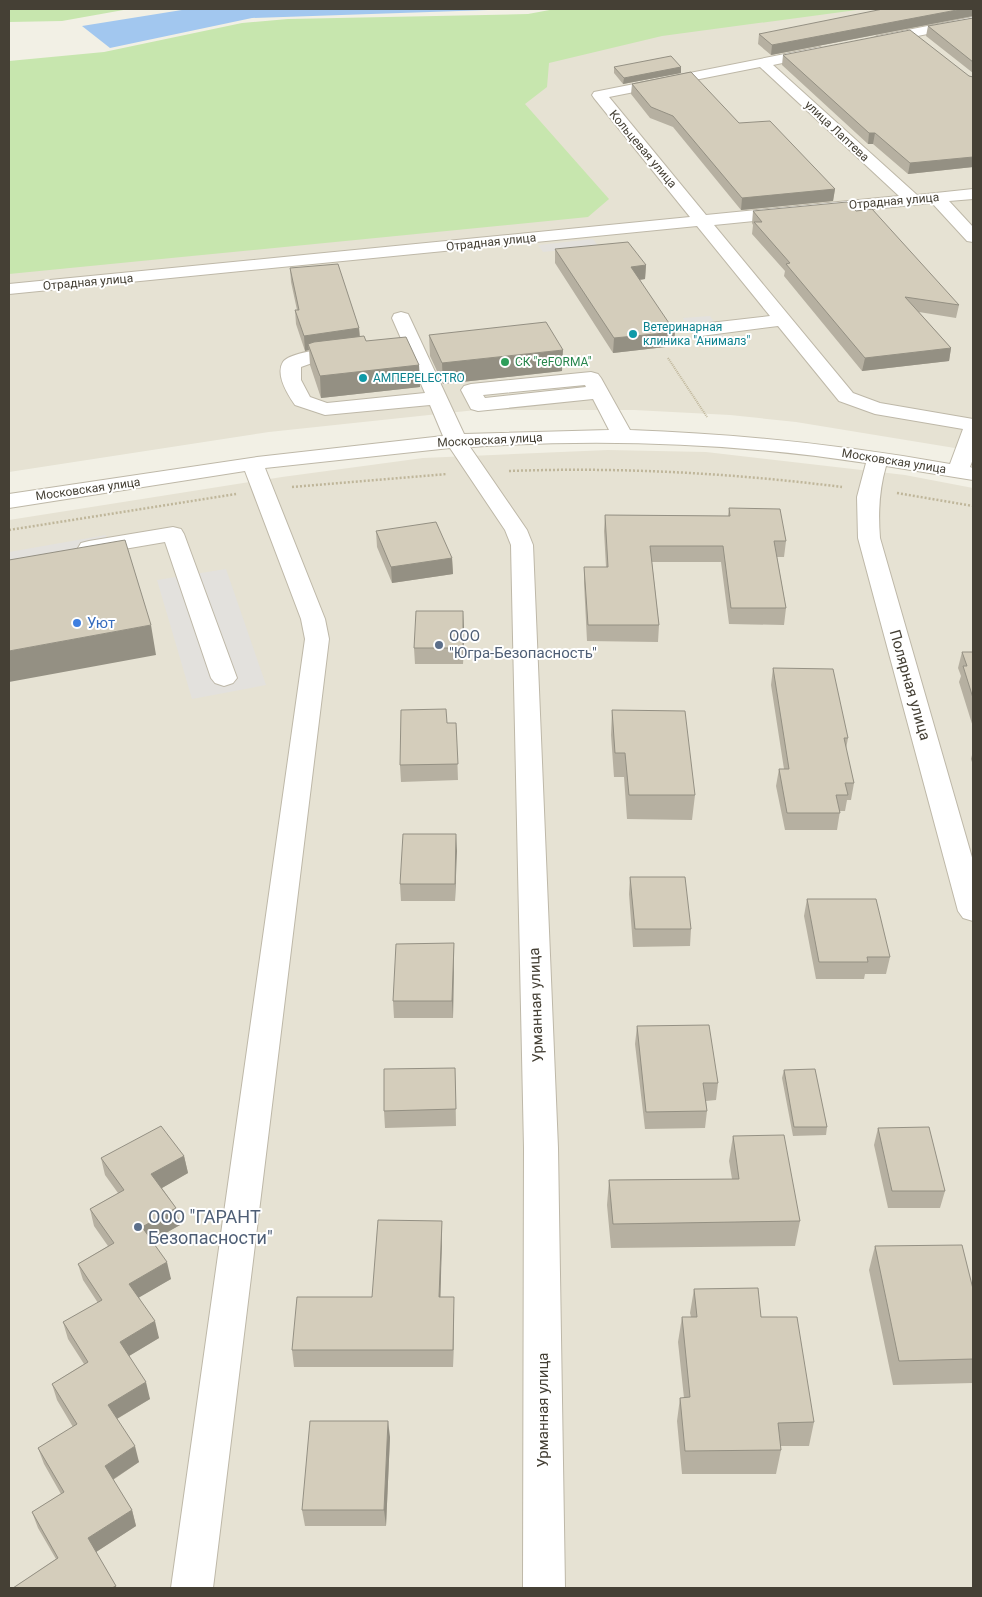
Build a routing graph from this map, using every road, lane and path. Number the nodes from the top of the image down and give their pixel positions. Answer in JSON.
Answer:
{"nodes":[{"id":1,"x":973,"y":21,"type":"edge"},
{"id":2,"x":911,"y":33,"type":"junction"},
{"id":3,"x":864,"y":42,"type":"edge"},
{"id":4,"x":926,"y":46,"type":"edge"},
{"id":5,"x":836,"y":48,"type":"edge"},
{"id":6,"x":762,"y":62,"type":"junction"},
{"id":7,"x":587,"y":84,"type":"dead end"},
{"id":8,"x":599,"y":95,"type":"junction"},
{"id":9,"x":973,"y":194,"type":"edge"},
{"id":10,"x":936,"y":198,"type":"junction"},
{"id":11,"x":912,"y":200,"type":"junction"},
{"id":12,"x":702,"y":220,"type":"junction"},
{"id":13,"x":973,"y":237,"type":"edge"},
{"id":14,"x":9,"y":289,"type":"edge"},
{"id":15,"x":401,"y":318,"type":"dead end"},
{"id":16,"x":784,"y":320,"type":"junction"},
{"id":17,"x":701,"y":330,"type":"dead end"},
{"id":18,"x":367,"y":350,"type":"edge"},
{"id":19,"x":668,"y":358,"type":"dead end"},
{"id":20,"x":599,"y":392,"type":"junction"},
{"id":21,"x":436,"y":398,"type":"junction"},
{"id":22,"x":710,"y":422,"type":"dead end"},
{"id":23,"x":973,"y":425,"type":"edge"},
{"id":24,"x":973,"y":429,"type":"edge"},
{"id":25,"x":623,"y":436,"type":"junction"},
{"id":26,"x":456,"y":441,"type":"junction"},
{"id":27,"x":878,"y":457,"type":"junction"},
{"id":28,"x":252,"y":465,"type":"junction"},
{"id":29,"x":966,"y":473,"type":"edge"},
{"id":30,"x":9,"y":501,"type":"edge"},
{"id":31,"x":67,"y":552,"type":"edge"},
{"id":32,"x":224,"y":678,"type":"dead end"},
{"id":33,"x":973,"y":911,"type":"edge"},
{"id":34,"x":192,"y":1588,"type":"edge"},
{"id":35,"x":544,"y":1588,"type":"edge"}],
"edges":[{"from":1,"to":2,"type":"street"},
{"from":2,"to":3,"type":"street"},
{"from":2,"to":4,"type":"street"},
{"from":5,"to":6,"type":"street","name":"Кольцевая улица"},
{"from":6,"to":8,"type":"street","name":"Кольцевая улица"},
{"from":6,"to":11,"type":"street","name":"улица Лаптева"},
{"from":7,"to":8,"type":"street"},
{"from":8,"to":12,"type":"street","name":"Кольцевая улица"},
{"from":9,"to":10,"type":"street","name":"Отрадная улица"},
{"from":10,"to":11,"type":"street","name":"Отрадная улица"},
{"from":10,"to":13,"type":"street"},
{"from":11,"to":12,"type":"street","name":"Отрадная улица"},
{"from":12,"to":14,"type":"street","name":"Отрадная улица"},
{"from":12,"to":16,"type":"street","name":"Кольцевая улица"},
{"from":15,"to":21,"type":"street","name":"Урманная улица"},
{"from":16,"to":17,"type":"street"},
{"from":16,"to":23,"type":"street","name":"Кольцевая улица"},
{"from":18,"to":21,"type":"street"},
{"from":19,"to":22,"type":"path"},
{"from":20,"to":20,"type":"street"},
{"from":20,"to":25,"type":"street"},
{"from":21,"to":26,"type":"street","name":"Урманная улица"},
{"from":24,"to":29,"type":"street"},
{"from":25,"to":26,"type":"street","name":"Московская улица"},
{"from":25,"to":27,"type":"street","name":"Московская улица"},
{"from":26,"to":28,"type":"street","name":"Московская улица"},
{"from":26,"to":35,"type":"street","name":"Урманная улица"},
{"from":27,"to":29,"type":"street","name":"Московская улица"},
{"from":27,"to":33,"type":"street","name":"Полярная улица"},
{"from":28,"to":30,"type":"street","name":"Московская улица"},
{"from":28,"to":34,"type":"street"},
{"from":31,"to":32,"type":"street"}]}
